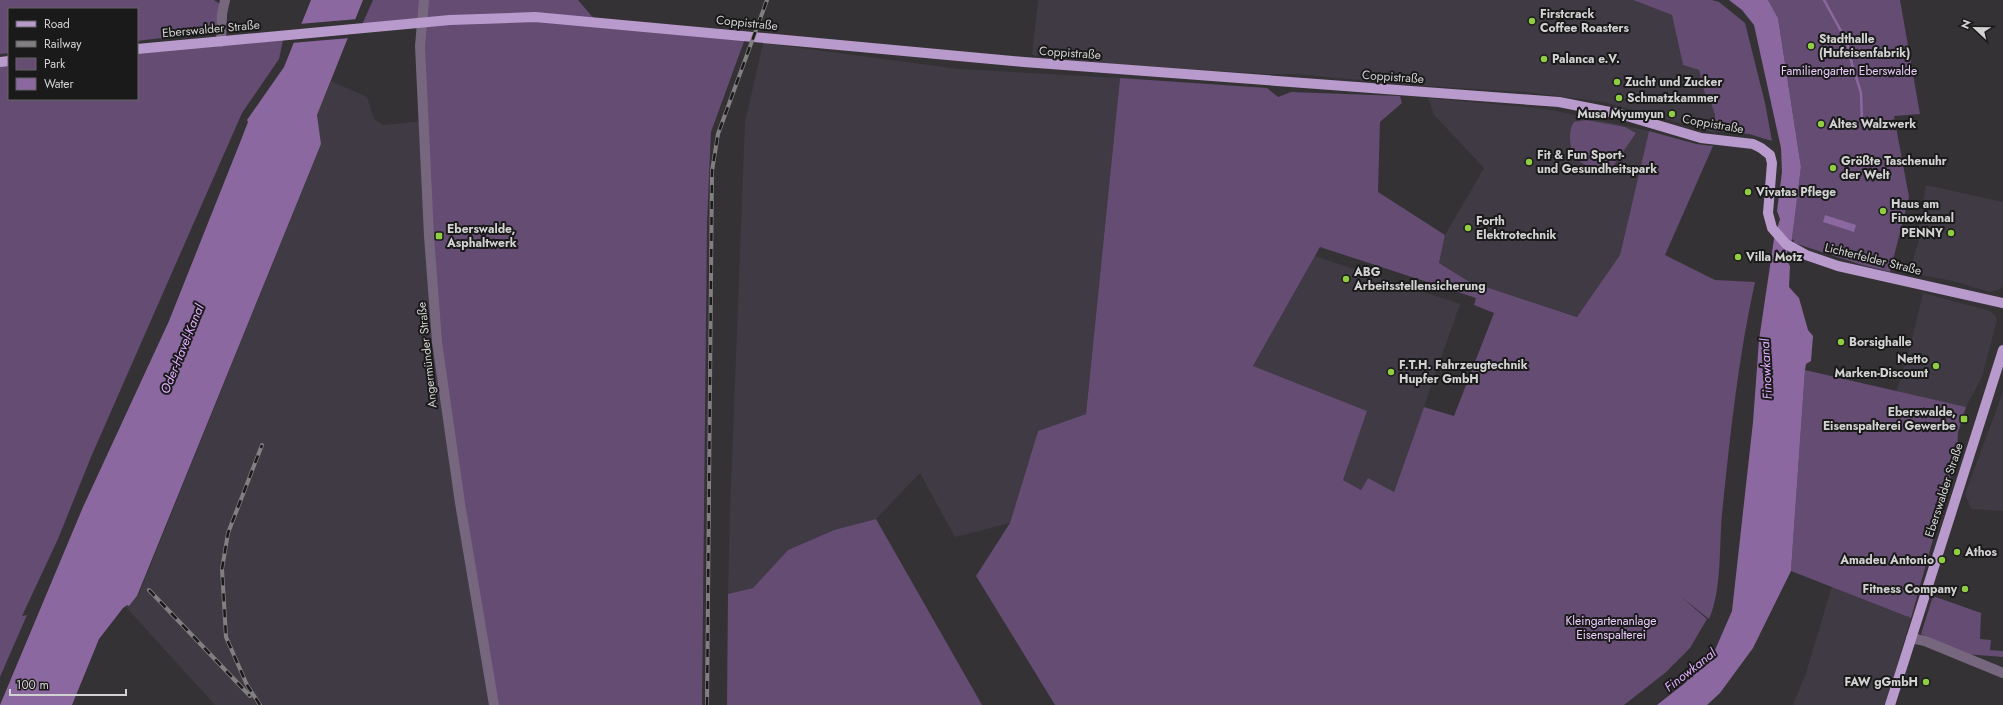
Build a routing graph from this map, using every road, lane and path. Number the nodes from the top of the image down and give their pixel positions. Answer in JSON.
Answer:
{"nodes":[{"id":1,"x":224,"y":0,"type":"edge"},
{"id":2,"x":424,"y":0,"type":"edge"},
{"id":3,"x":422,"y":23,"type":"junction"},
{"id":4,"x":360,"y":29,"type":"joint"},
{"id":5,"x":221,"y":42,"type":"junction"},
{"id":6,"x":138,"y":49,"type":"edge"},
{"id":7,"x":1770,"y":155,"type":"joint"},
{"id":8,"x":2003,"y":304,"type":"edge"},
{"id":9,"x":2003,"y":350,"type":"edge"},
{"id":10,"x":1911,"y":638,"type":"junction"},
{"id":11,"x":2003,"y":673,"type":"edge"},
{"id":12,"x":494,"y":705,"type":"edge"},
{"id":13,"x":1890,"y":705,"type":"edge"}],
"edges":[{"from":1,"to":5,"type":"street"},
{"from":2,"to":3,"type":"street","name":"Angermünder Straße"},
{"from":3,"to":4,"type":"main road","name":"Coppistraße"},
{"from":3,"to":7,"type":"main road","name":"Coppistraße"},
{"from":3,"to":12,"type":"street","name":"Angermünder Straße"},
{"from":4,"to":5,"type":"main road","name":"Eberswalder Straße"},
{"from":5,"to":6,"type":"main road","name":"Eberswalder Straße"},
{"from":7,"to":8,"type":"main road","name":"Lichterfelder Straße"},
{"from":9,"to":10,"type":"main road","name":"Eberswalder Straße"},
{"from":10,"to":11,"type":"street"},
{"from":10,"to":13,"type":"main road","name":"Eberswalder Straße"}]}
